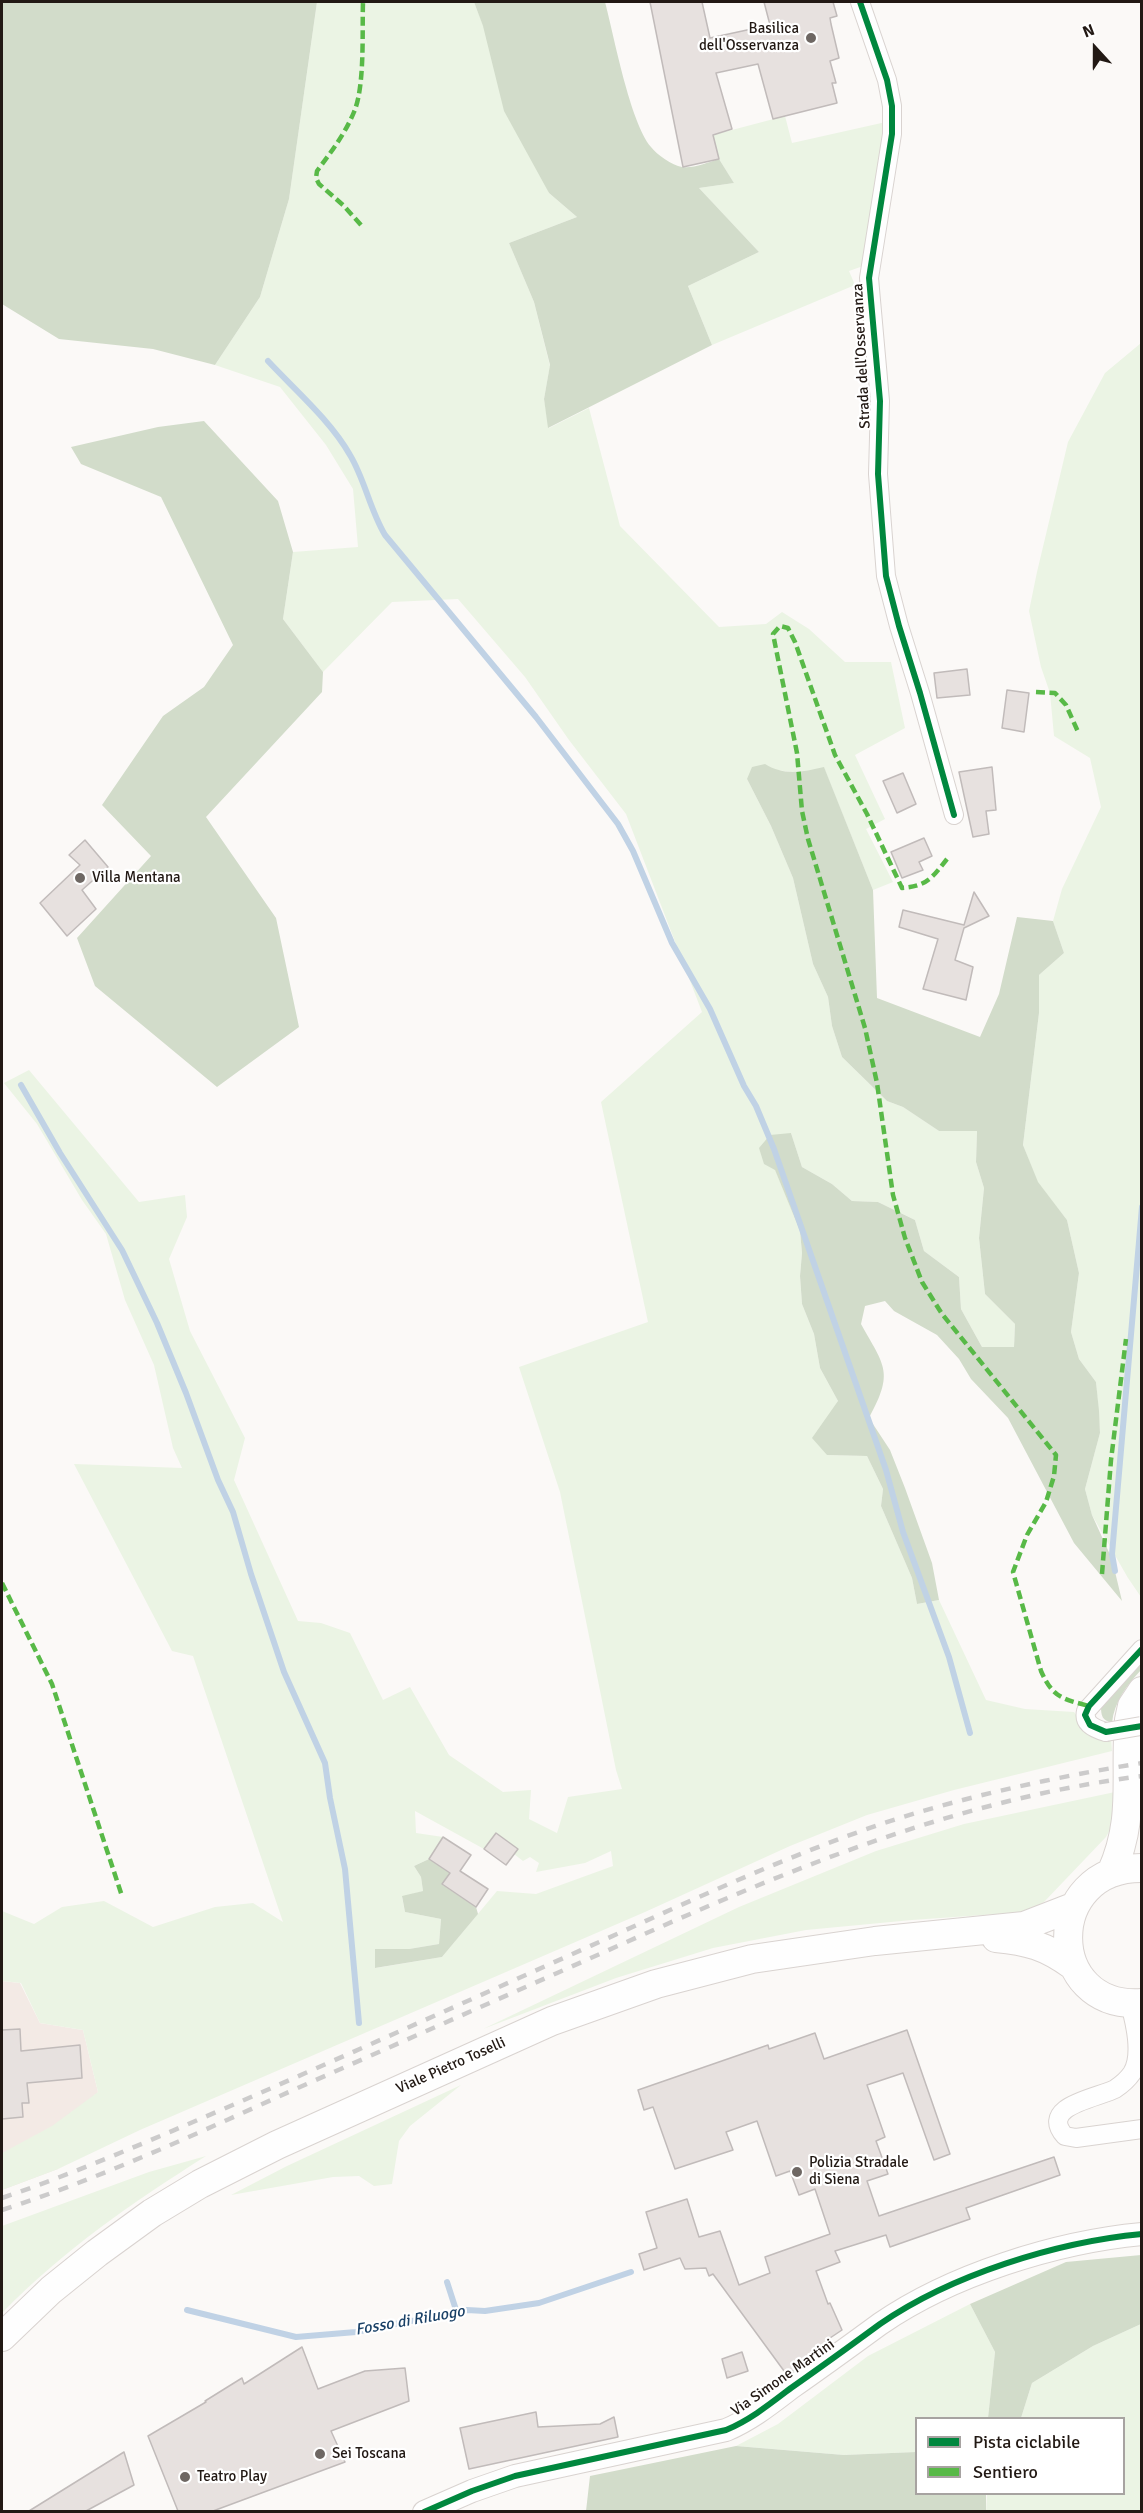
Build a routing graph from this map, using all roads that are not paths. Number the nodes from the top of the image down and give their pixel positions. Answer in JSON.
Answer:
{"nodes":[{"id":1,"x":860,"y":2,"type":"edge"},
{"id":2,"x":954,"y":815,"type":"dead end"},
{"id":3,"x":1142,"y":1649,"type":"edge"},
{"id":4,"x":1142,"y":1691,"type":"edge"},
{"id":5,"x":1141,"y":1726,"type":"edge"},
{"id":6,"x":1128,"y":1814,"type":"junction"},
{"id":7,"x":1142,"y":1849,"type":"edge"},
{"id":8,"x":1142,"y":1868,"type":"edge"},
{"id":9,"x":1112,"y":1873,"type":"junction"},
{"id":10,"x":1073,"y":1907,"type":"junction"},
{"id":11,"x":958,"y":1933,"type":"junction"},
{"id":12,"x":1072,"y":1965,"type":"junction"},
{"id":13,"x":1136,"y":2004,"type":"edge"},
{"id":14,"x":1142,"y":2128,"type":"edge"},
{"id":15,"x":1142,"y":2234,"type":"edge"},
{"id":16,"x":2,"y":2337,"type":"edge"},
{"id":17,"x":424,"y":2511,"type":"edge"}],
"edges":[{"from":1,"to":2,"type":"street","name":"Strada dell'Osservanza"},
{"from":3,"to":5,"type":"street","bridge":true},
{"from":4,"to":6,"type":"main road"},
{"from":6,"to":7,"type":"main road"},
{"from":6,"to":9,"type":"main road"},
{"from":8,"to":9,"type":"main road","name":"Viale Pietro Toselli"},
{"from":9,"to":10,"type":"main road","name":"Viale Pietro Toselli"},
{"from":10,"to":11,"type":"main road","name":"Viale Pietro Toselli"},
{"from":10,"to":12,"type":"main road"},
{"from":11,"to":12,"type":"main road","name":"Viale Pietro Toselli"},
{"from":11,"to":16,"type":"main road","name":"Viale Pietro Toselli"},
{"from":12,"to":13,"type":"main road","name":"Viale Pietro Toselli"},
{"from":13,"to":14,"type":"street"},
{"from":15,"to":17,"type":"street","name":"Via Simone Martini"}]}
